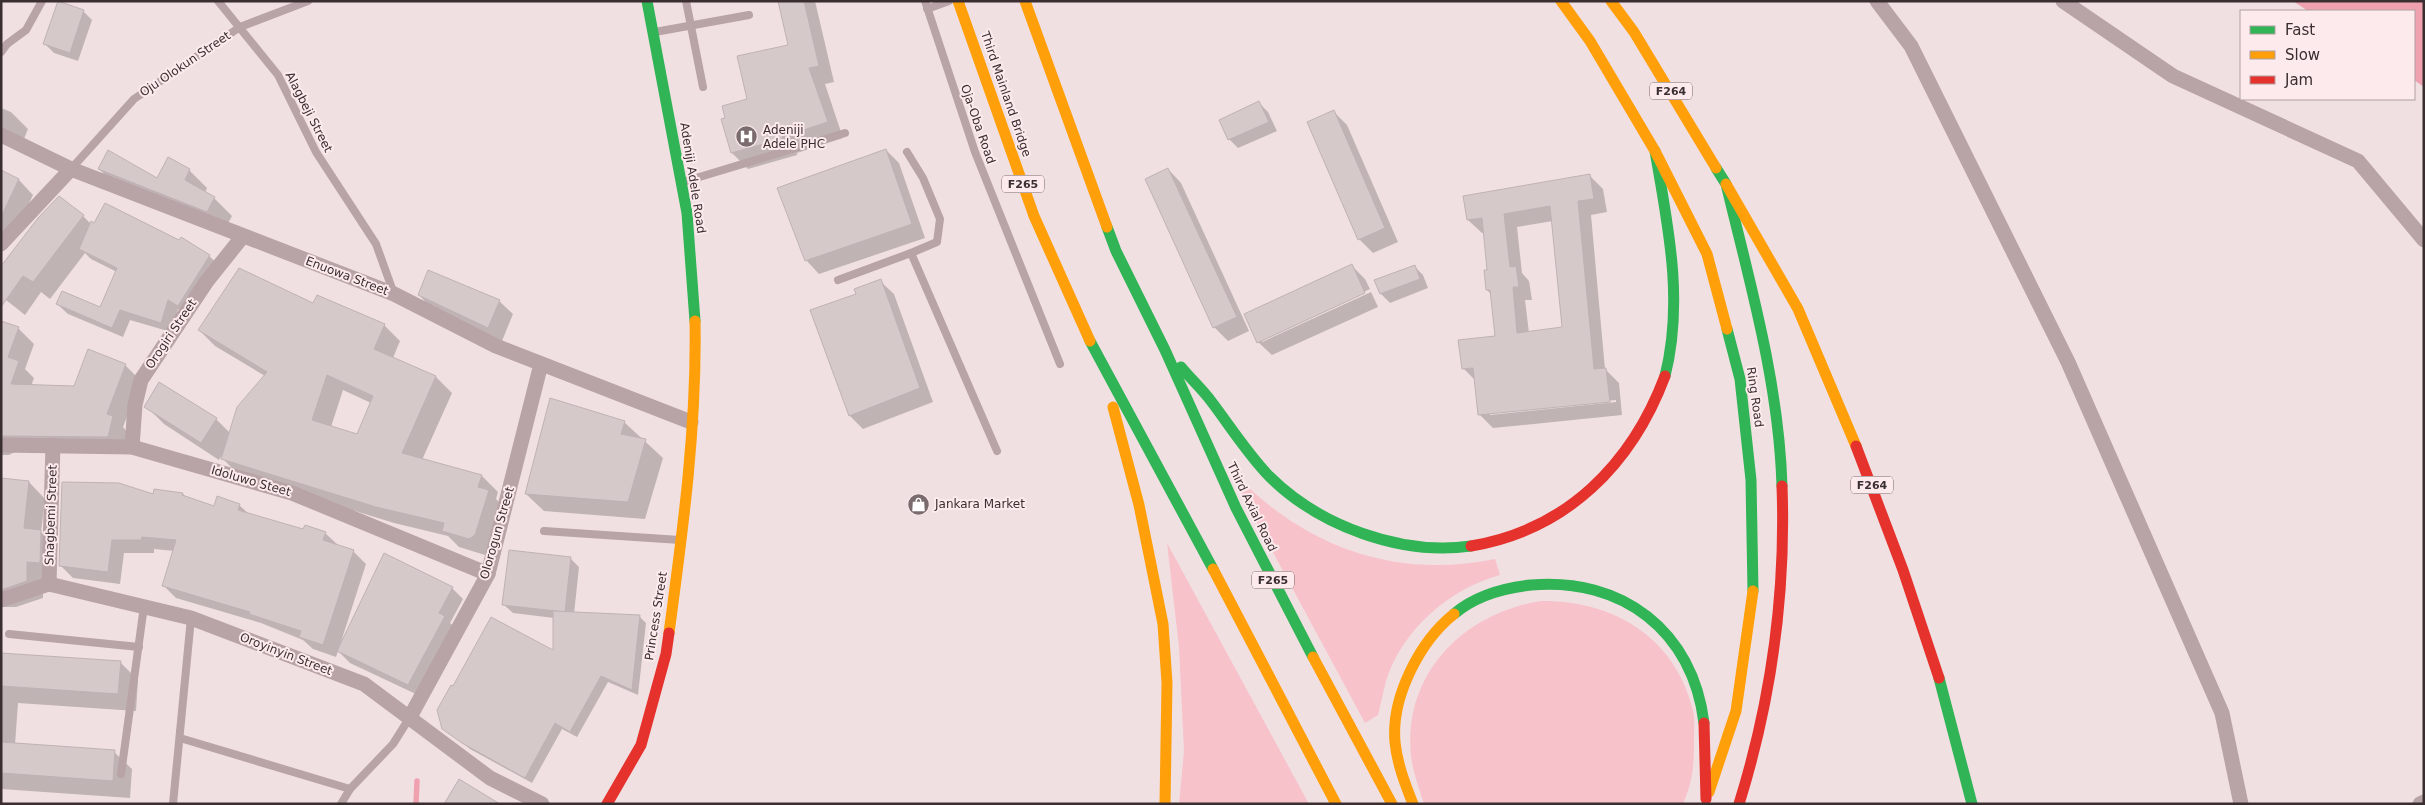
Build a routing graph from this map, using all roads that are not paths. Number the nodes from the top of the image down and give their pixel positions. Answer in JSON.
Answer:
{"nodes":[{"id":1,"x":42,"y":1,"type":"edge"},
{"id":2,"x":218,"y":1,"type":"edge"},
{"id":3,"x":308,"y":1,"type":"edge"},
{"id":4,"x":647,"y":1,"type":"edge"},
{"id":5,"x":686,"y":1,"type":"edge"},
{"id":6,"x":949,"y":1,"type":"edge"},
{"id":7,"x":958,"y":1,"type":"edge"},
{"id":8,"x":1025,"y":1,"type":"edge"},
{"id":9,"x":1561,"y":1,"type":"edge"},
{"id":10,"x":1611,"y":1,"type":"edge"},
{"id":11,"x":1878,"y":1,"type":"edge"},
{"id":12,"x":2062,"y":1,"type":"edge"},
{"id":13,"x":926,"y":5,"type":"edge"},
{"id":14,"x":749,"y":15,"type":"dead end"},
{"id":15,"x":691,"y":25,"type":"junction"},
{"id":16,"x":240,"y":27,"type":"junction"},
{"id":17,"x":653,"y":32,"type":"junction"},
{"id":18,"x":1,"y":52,"type":"edge"},
{"id":19,"x":703,"y":87,"type":"dead end"},
{"id":20,"x":845,"y":133,"type":"dead end"},
{"id":21,"x":1,"y":135,"type":"edge"},
{"id":22,"x":1655,"y":151,"type":"junction"},
{"id":23,"x":907,"y":152,"type":"dead end"},
{"id":24,"x":71,"y":169,"type":"junction"},
{"id":25,"x":682,"y":183,"type":"junction"},
{"id":26,"x":1726,"y":184,"type":"junction"},
{"id":27,"x":243,"y":236,"type":"junction"},
{"id":28,"x":2424,"y":240,"type":"edge"},
{"id":29,"x":1,"y":244,"type":"edge"},
{"id":30,"x":911,"y":253,"type":"junction"},
{"id":31,"x":838,"y":280,"type":"dead end"},
{"id":32,"x":394,"y":294,"type":"junction"},
{"id":33,"x":1165,"y":350,"type":"junction"},
{"id":34,"x":542,"y":364,"type":"junction"},
{"id":35,"x":1060,"y":364,"type":"dead end"},
{"id":36,"x":1101,"y":365,"type":"junction"},
{"id":37,"x":691,"y":422,"type":"junction"},
{"id":38,"x":1,"y":445,"type":"edge"},
{"id":39,"x":53,"y":445,"type":"junction"},
{"id":40,"x":132,"y":447,"type":"junction"},
{"id":41,"x":998,"y":450,"type":"dead end"},
{"id":42,"x":544,"y":530,"type":"dead end"},
{"id":43,"x":682,"y":540,"type":"junction"},
{"id":44,"x":488,"y":574,"type":"junction"},
{"id":45,"x":48,"y":584,"type":"junction"},
{"id":46,"x":1,"y":600,"type":"edge"},
{"id":47,"x":144,"y":606,"type":"junction"},
{"id":48,"x":192,"y":618,"type":"junction"},
{"id":49,"x":9,"y":634,"type":"dead end"},
{"id":50,"x":139,"y":647,"type":"junction"},
{"id":51,"x":410,"y":717,"type":"junction"},
{"id":52,"x":180,"y":738,"type":"junction"},
{"id":53,"x":121,"y":774,"type":"dead end"},
{"id":54,"x":350,"y":789,"type":"junction"},
{"id":55,"x":1705,"y":802,"type":"edge"},
{"id":56,"x":2424,"y":802,"type":"edge"},
{"id":57,"x":173,"y":804,"type":"edge"},
{"id":58,"x":341,"y":804,"type":"edge"},
{"id":59,"x":542,"y":804,"type":"edge"},
{"id":60,"x":607,"y":804,"type":"edge"},
{"id":61,"x":1165,"y":804,"type":"edge"},
{"id":62,"x":1336,"y":804,"type":"edge"},
{"id":63,"x":1392,"y":804,"type":"edge"},
{"id":64,"x":1413,"y":804,"type":"edge"},
{"id":65,"x":1739,"y":804,"type":"edge"},
{"id":66,"x":1972,"y":804,"type":"edge"},
{"id":67,"x":2241,"y":804,"type":"edge"},
{"id":68,"x":2420,"y":804,"type":"edge"}],
"edges":[{"from":1,"to":18,"type":"lane"},
{"from":2,"to":16,"type":"lane","name":"Alagbeji Street"},
{"from":3,"to":16,"type":"lane","name":"Oju Olokun Street"},
{"from":4,"to":17,"type":"main road","name":"Adeniji Adele Road"},
{"from":5,"to":15,"type":"lane"},
{"from":6,"to":13,"type":"lane"},
{"from":7,"to":36,"type":"main road","name":"Third Mainland Bridge","number":"F265"},
{"from":8,"to":33,"type":"main road","number":"F265"},
{"from":9,"to":22,"type":"main road","name":"Ring Road"},
{"from":10,"to":26,"type":"main road","number":"F264"},
{"from":11,"to":67,"type":"street"},
{"from":12,"to":28,"type":"street"},
{"from":13,"to":35,"type":"lane","name":"Oja-Oba Road"},
{"from":14,"to":15,"type":"lane"},
{"from":15,"to":17,"type":"lane"},
{"from":15,"to":19,"type":"lane"},
{"from":16,"to":24,"type":"lane","name":"Oju Olokun Street"},
{"from":16,"to":32,"type":"lane","name":"Alagbeji Street"},
{"from":17,"to":25,"type":"main road","name":"Adeniji Adele Road"},
{"from":20,"to":25,"type":"lane"},
{"from":21,"to":24,"type":"street","name":"Enuowa Street"},
{"from":22,"to":33,"type":"main road"},
{"from":22,"to":55,"type":"main road","name":"Ring Road"},
{"from":23,"to":30,"type":"lane"},
{"from":24,"to":27,"type":"street","name":"Enuowa Street"},
{"from":24,"to":29,"type":"street","name":"Oju Olokun Street"},
{"from":25,"to":37,"type":"main road","name":"Adeniji Adele Road"},
{"from":26,"to":65,"type":"main road"},
{"from":26,"to":66,"type":"main road","number":"F264"},
{"from":27,"to":32,"type":"street","name":"Enuowa Street"},
{"from":27,"to":40,"type":"street","name":"Orogiri Street"},
{"from":30,"to":31,"type":"lane"},
{"from":30,"to":41,"type":"lane"},
{"from":32,"to":34,"type":"street","name":"Enuowa Street"},
{"from":33,"to":63,"type":"main road","name":"Third Axial Road","number":"F265"},
{"from":34,"to":37,"type":"street","name":"Enuowa Street"},
{"from":34,"to":44,"type":"street","name":"Olorogun Street"},
{"from":36,"to":61,"type":"main road"},
{"from":36,"to":62,"type":"main road","number":"F265"},
{"from":37,"to":43,"type":"main road","name":"Princess Street"},
{"from":38,"to":39,"type":"street","name":"Idoluwo Steet"},
{"from":39,"to":40,"type":"street","name":"Idoluwo Steet"},
{"from":39,"to":45,"type":"street","name":"Shagbemi Street"},
{"from":40,"to":44,"type":"street","name":"Idoluwo Steet"},
{"from":42,"to":43,"type":"lane"},
{"from":43,"to":60,"type":"main road","name":"Princess Street"},
{"from":44,"to":51,"type":"street","name":"Olorogun Street"},
{"from":45,"to":46,"type":"street"},
{"from":45,"to":47,"type":"street","name":"Oroyinyin Street"},
{"from":47,"to":48,"type":"street","name":"Oroyinyin Street"},
{"from":47,"to":50,"type":"lane"},
{"from":48,"to":51,"type":"street","name":"Oroyinyin Street"},
{"from":48,"to":52,"type":"lane"},
{"from":49,"to":50,"type":"lane"},
{"from":50,"to":53,"type":"lane"},
{"from":51,"to":54,"type":"lane"},
{"from":51,"to":59,"type":"street","name":"Oroyinyin Street"},
{"from":52,"to":54,"type":"lane"},
{"from":52,"to":57,"type":"lane"},
{"from":54,"to":58,"type":"lane"},
{"from":55,"to":64,"type":"main road"},
{"from":56,"to":68,"type":"street"}]}
